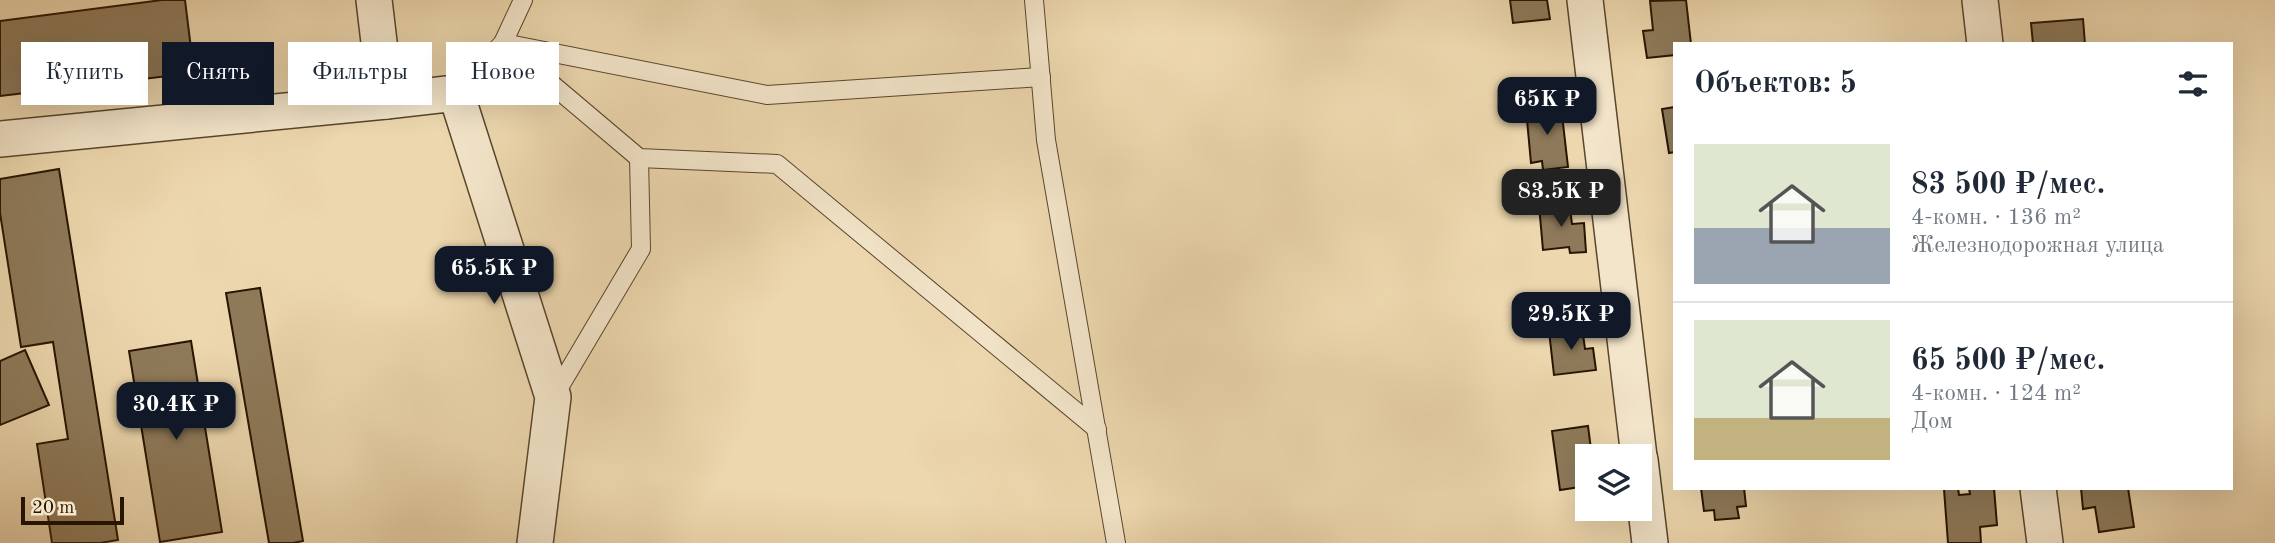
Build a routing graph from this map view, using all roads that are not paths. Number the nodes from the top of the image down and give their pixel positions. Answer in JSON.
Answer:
{"nodes":[{"id":1,"x":374,"y":0,"type":"edge"},
{"id":2,"x":523,"y":0,"type":"edge"},
{"id":3,"x":1034,"y":0,"type":"edge"},
{"id":4,"x":1585,"y":0,"type":"edge"},
{"id":5,"x":1980,"y":0,"type":"edge"},
{"id":6,"x":379,"y":42,"type":"edge"},
{"id":7,"x":503,"y":42,"type":"edge"},
{"id":8,"x":1985,"y":42,"type":"edge"},
{"id":9,"x":559,"y":54,"type":"edge"},
{"id":10,"x":1041,"y":77,"type":"junction"},
{"id":11,"x":559,"y":90,"type":"edge"},
{"id":12,"x":345,"y":105,"type":"edge"},
{"id":13,"x":460,"y":105,"type":"edge"},
{"id":14,"x":0,"y":139,"type":"edge"},
{"id":15,"x":639,"y":158,"type":"junction"},
{"id":16,"x":553,"y":397,"type":"junction"},
{"id":17,"x":1097,"y":429,"type":"junction"},
{"id":18,"x":1638,"y":444,"type":"edge"},
{"id":19,"x":2038,"y":490,"type":"edge"},
{"id":20,"x":1647,"y":521,"type":"edge"},
{"id":21,"x":535,"y":543,"type":"edge"},
{"id":22,"x":1116,"y":543,"type":"edge"},
{"id":23,"x":1650,"y":543,"type":"edge"},
{"id":24,"x":2045,"y":543,"type":"edge"}],
"edges":[{"from":1,"to":6,"type":"street"},
{"from":2,"to":7,"type":"lane"},
{"from":3,"to":10,"type":"lane"},
{"from":4,"to":18,"type":"street"},
{"from":5,"to":8,"type":"street"},
{"from":9,"to":10,"type":"lane"},
{"from":10,"to":17,"type":"lane"},
{"from":11,"to":15,"type":"lane"},
{"from":12,"to":14,"type":"street"},
{"from":13,"to":16,"type":"street"},
{"from":15,"to":16,"type":"lane"},
{"from":15,"to":17,"type":"lane"},
{"from":16,"to":21,"type":"street"},
{"from":17,"to":22,"type":"lane"},
{"from":19,"to":24,"type":"street"},
{"from":20,"to":23,"type":"street"}]}
